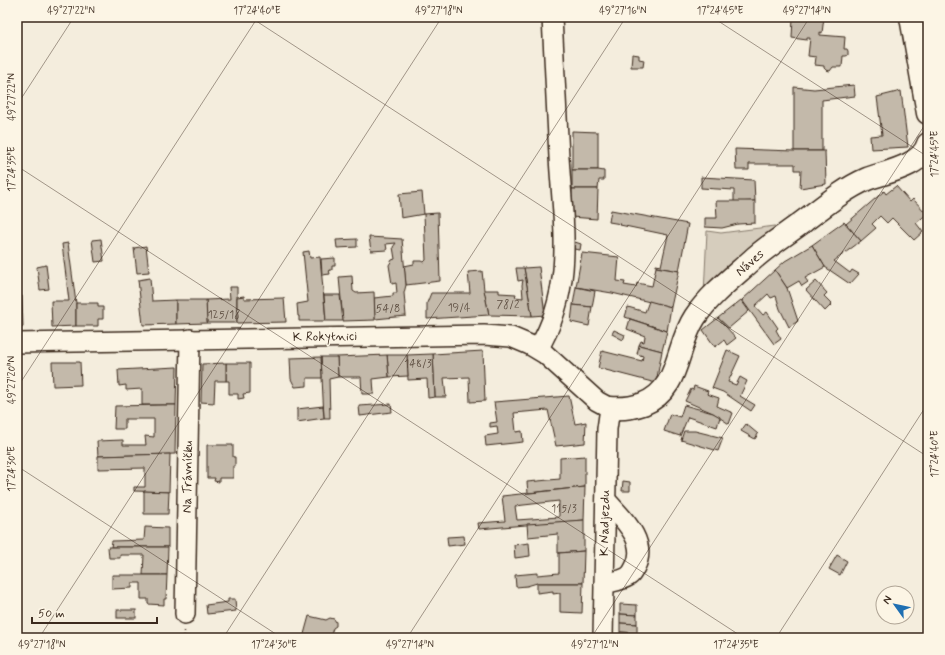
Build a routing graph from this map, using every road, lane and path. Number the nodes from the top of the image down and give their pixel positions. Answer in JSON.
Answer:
{"nodes":[{"id":1,"x":552,"y":17,"type":"edge"},
{"id":2,"x":911,"y":17,"type":"edge"},
{"id":3,"x":928,"y":112,"type":"edge"},
{"id":4,"x":926,"y":153,"type":"edge"},
{"id":5,"x":190,"y":339,"type":"junction"},
{"id":6,"x":17,"y":343,"type":"edge"},
{"id":7,"x":538,"y":349,"type":"junction"},
{"id":8,"x":610,"y":408,"type":"junction"},
{"id":9,"x":606,"y":500,"type":"junction"},
{"id":10,"x":604,"y":584,"type":"junction"},
{"id":11,"x":185,"y":614,"type":"dead end"},
{"id":12,"x":603,"y":638,"type":"edge"}],
"edges":[{"from":1,"to":7,"type":"street"},
{"from":2,"to":3,"type":"street"},
{"from":4,"to":8,"type":"street","name":"Náves"},
{"from":5,"to":6,"type":"street","name":"K Rokytnici"},
{"from":5,"to":7,"type":"street","name":"K Rokytnici"},
{"from":5,"to":11,"type":"street","name":"Na Trávníčku"},
{"from":7,"to":8,"type":"street","name":"K Rokytnici"},
{"from":8,"to":9,"type":"street","name":"K Nadjezdu"},
{"from":9,"to":10,"type":"street","name":"K Nadjezdu"},
{"from":9,"to":10,"type":"street"},
{"from":10,"to":12,"type":"street","name":"K Nadjezdu"}]}
